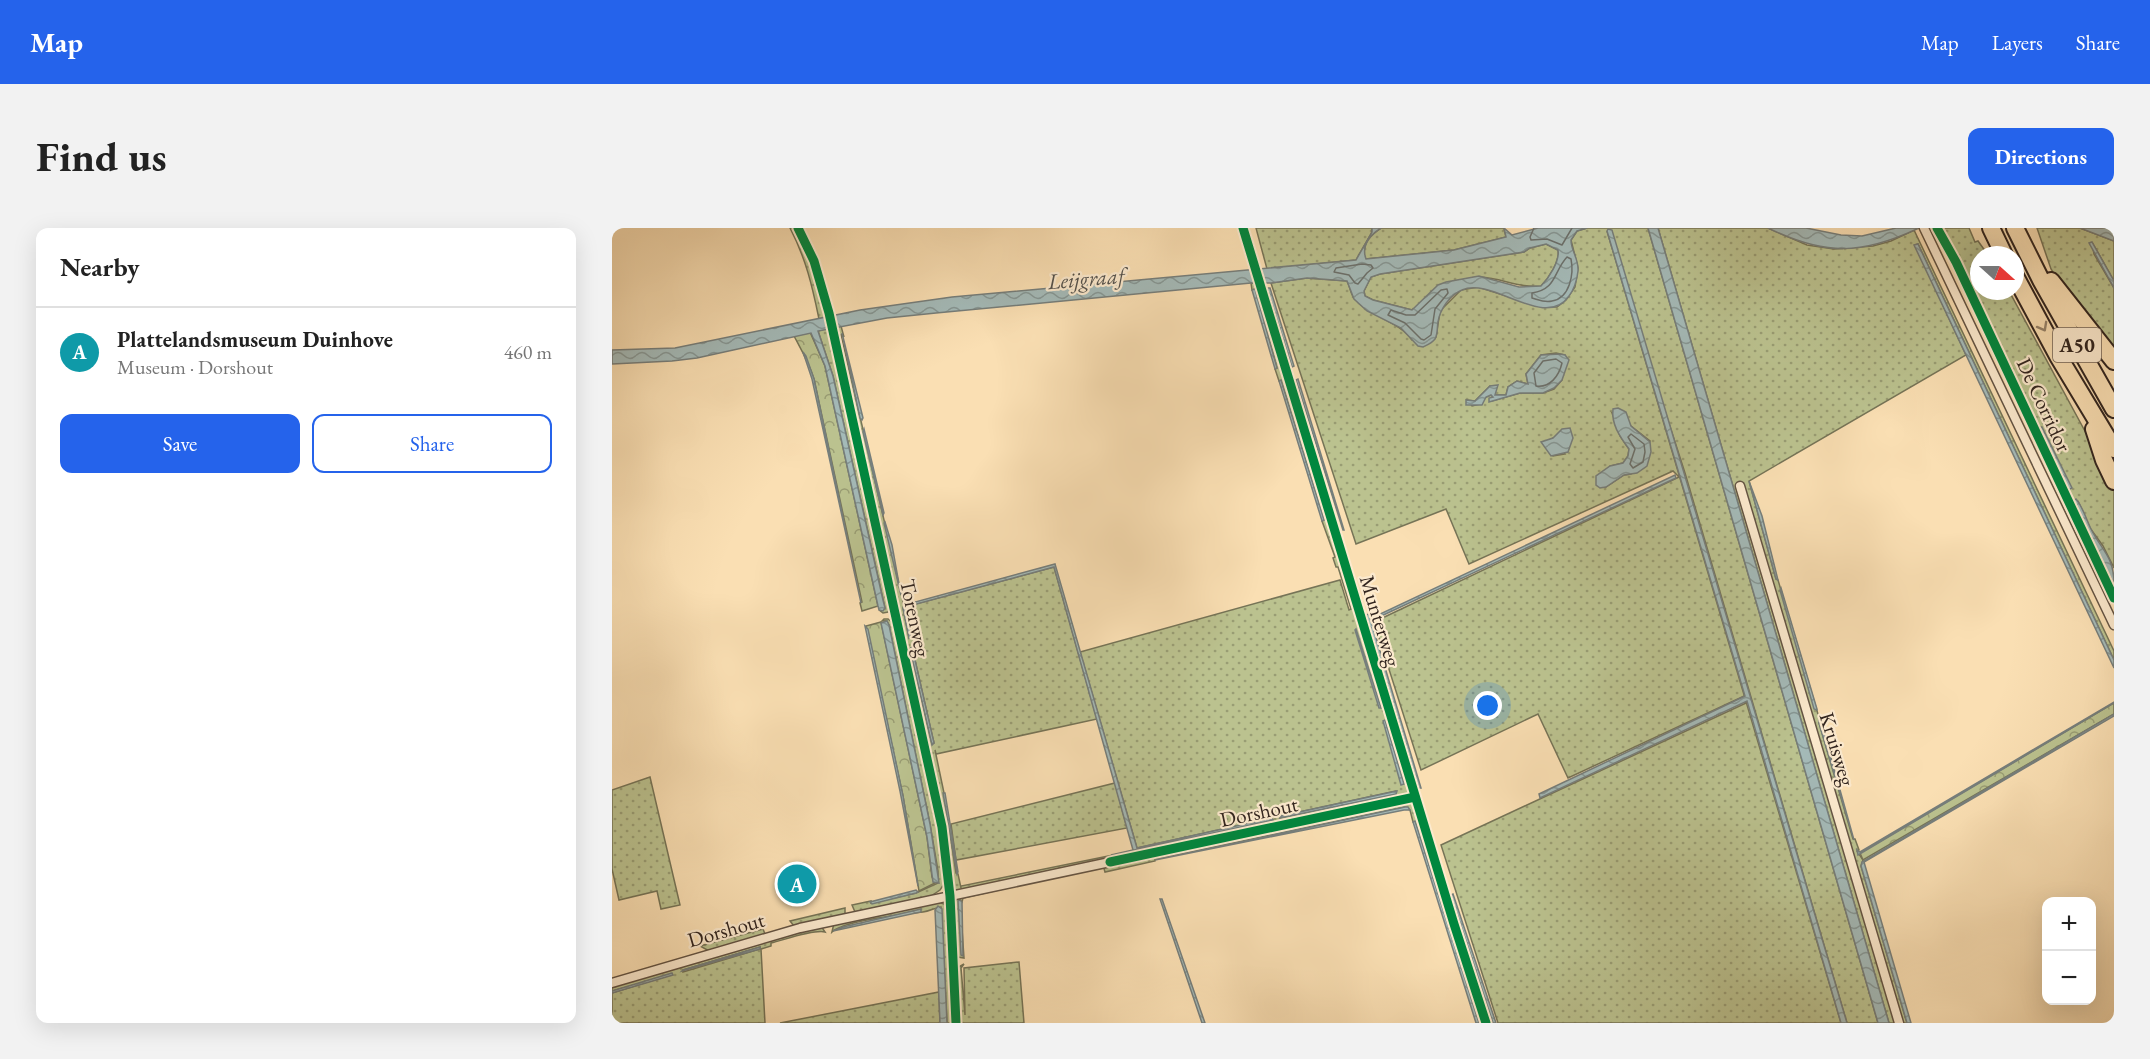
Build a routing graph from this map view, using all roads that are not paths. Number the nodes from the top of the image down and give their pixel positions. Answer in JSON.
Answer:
{"nodes":[{"id":1,"x":798,"y":228,"type":"edge"},
{"id":2,"x":1243,"y":228,"type":"edge"},
{"id":3,"x":1924,"y":229,"type":"edge"},
{"id":4,"x":1992,"y":229,"type":"edge"},
{"id":5,"x":2018,"y":234,"type":"edge"},
{"id":6,"x":2000,"y":246,"type":"edge"},
{"id":7,"x":2024,"y":292,"type":"edge"},
{"id":8,"x":2114,"y":361,"type":"edge"},
{"id":9,"x":2085,"y":403,"type":"junction"},
{"id":10,"x":2114,"y":409,"type":"edge"},
{"id":11,"x":2114,"y":449,"type":"edge"},
{"id":12,"x":2114,"y":481,"type":"edge"},
{"id":13,"x":1740,"y":486,"type":"dead end"},
{"id":14,"x":2114,"y":625,"type":"edge"},
{"id":15,"x":1110,"y":862,"type":"dead end"},
{"id":16,"x":950,"y":896,"type":"junction"},
{"id":17,"x":612,"y":983,"type":"edge"},
{"id":18,"x":957,"y":1023,"type":"edge"},
{"id":19,"x":1486,"y":1023,"type":"edge"},
{"id":20,"x":1899,"y":1023,"type":"edge"}],
"edges":[{"from":1,"to":16,"type":"street","name":"Torenweg"},
{"from":2,"to":19,"type":"street","name":"Munterweg"},
{"from":3,"to":14,"type":"street","name":"De Corridor"},
{"from":4,"to":6,"type":"highway"},
{"from":5,"to":8,"type":"highway","number":"A50"},
{"from":5,"to":10,"type":"highway","number":"A50"},
{"from":7,"to":9,"type":"highway","number":"A50","one_way":true},
{"from":9,"to":11,"type":"highway","number":"A50"},
{"from":9,"to":12,"type":"highway","number":"A50"},
{"from":13,"to":20,"type":"street","name":"Kruisweg"},
{"from":15,"to":16,"type":"street","name":"Dorshout"},
{"from":16,"to":17,"type":"street","name":"Dorshout"},
{"from":16,"to":18,"type":"street","name":"Torenweg"}]}
